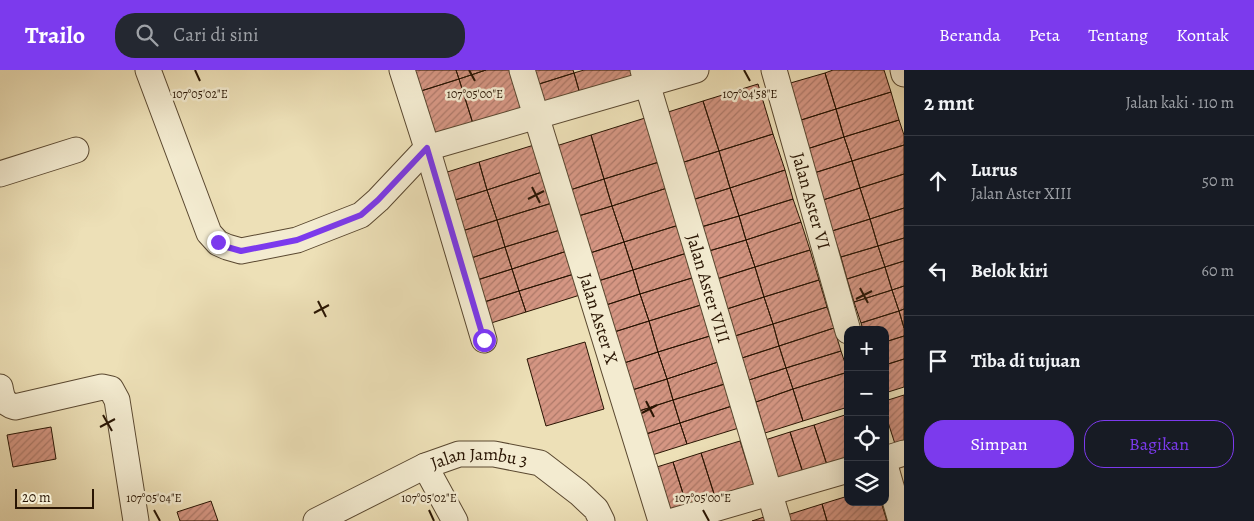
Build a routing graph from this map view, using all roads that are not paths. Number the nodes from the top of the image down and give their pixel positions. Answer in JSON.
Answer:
{"nodes":[{"id":1,"x":148,"y":70,"type":"edge"},
{"id":2,"x":402,"y":70,"type":"edge"},
{"id":3,"x":522,"y":70,"type":"edge"},
{"id":4,"x":696,"y":70,"type":"edge"},
{"id":5,"x":774,"y":70,"type":"edge"},
{"id":6,"x":903,"y":70,"type":"edge"},
{"id":7,"x":904,"y":74,"type":"edge"},
{"id":8,"x":645,"y":77,"type":"edge"},
{"id":9,"x":536,"y":116,"type":"junction"},
{"id":10,"x":427,"y":148,"type":"junction"},
{"id":11,"x":76,"y":150,"type":"dead end"},
{"id":12,"x":0,"y":174,"type":"edge"},
{"id":13,"x":846,"y":326,"type":"edge"},
{"id":14,"x":484,"y":340,"type":"dead end"},
{"id":15,"x":0,"y":387,"type":"edge"},
{"id":16,"x":904,"y":453,"type":"edge"},
{"id":17,"x":889,"y":458,"type":"edge"},
{"id":18,"x":424,"y":466,"type":"junction"},
{"id":19,"x":844,"y":471,"type":"edge"},
{"id":20,"x":889,"y":479,"type":"edge"},
{"id":21,"x":770,"y":492,"type":"junction"},
{"id":22,"x":136,"y":521,"type":"edge"},
{"id":23,"x":316,"y":521,"type":"edge"},
{"id":24,"x":455,"y":521,"type":"edge"},
{"id":25,"x":602,"y":521,"type":"edge"},
{"id":26,"x":661,"y":521,"type":"edge"},
{"id":27,"x":673,"y":521,"type":"edge"},
{"id":28,"x":778,"y":521,"type":"edge"},
{"id":29,"x":901,"y":521,"type":"edge"}],
"edges":[{"from":1,"to":10,"type":"street"},
{"from":2,"to":10,"type":"street"},
{"from":3,"to":9,"type":"street","name":"Jalan Aster X"},
{"from":4,"to":8,"type":"street"},
{"from":5,"to":13,"type":"street","name":"Jalan Aster VI"},
{"from":6,"to":7,"type":"street"},
{"from":8,"to":9,"type":"street"},
{"from":8,"to":21,"type":"street","name":"Jalan Aster VIII"},
{"from":9,"to":10,"type":"street"},
{"from":9,"to":26,"type":"street","name":"Jalan Aster X"},
{"from":10,"to":14,"type":"street"},
{"from":11,"to":12,"type":"street"},
{"from":15,"to":22,"type":"street"},
{"from":16,"to":17,"type":"street"},
{"from":18,"to":23,"type":"street"},
{"from":18,"to":24,"type":"street","name":"Jalan Jambu 3"},
{"from":18,"to":25,"type":"street","name":"Jalan Jambu 3"},
{"from":19,"to":21,"type":"street"},
{"from":20,"to":29,"type":"street"},
{"from":21,"to":27,"type":"street"},
{"from":21,"to":28,"type":"street","name":"Jalan Aster VIII"}]}
